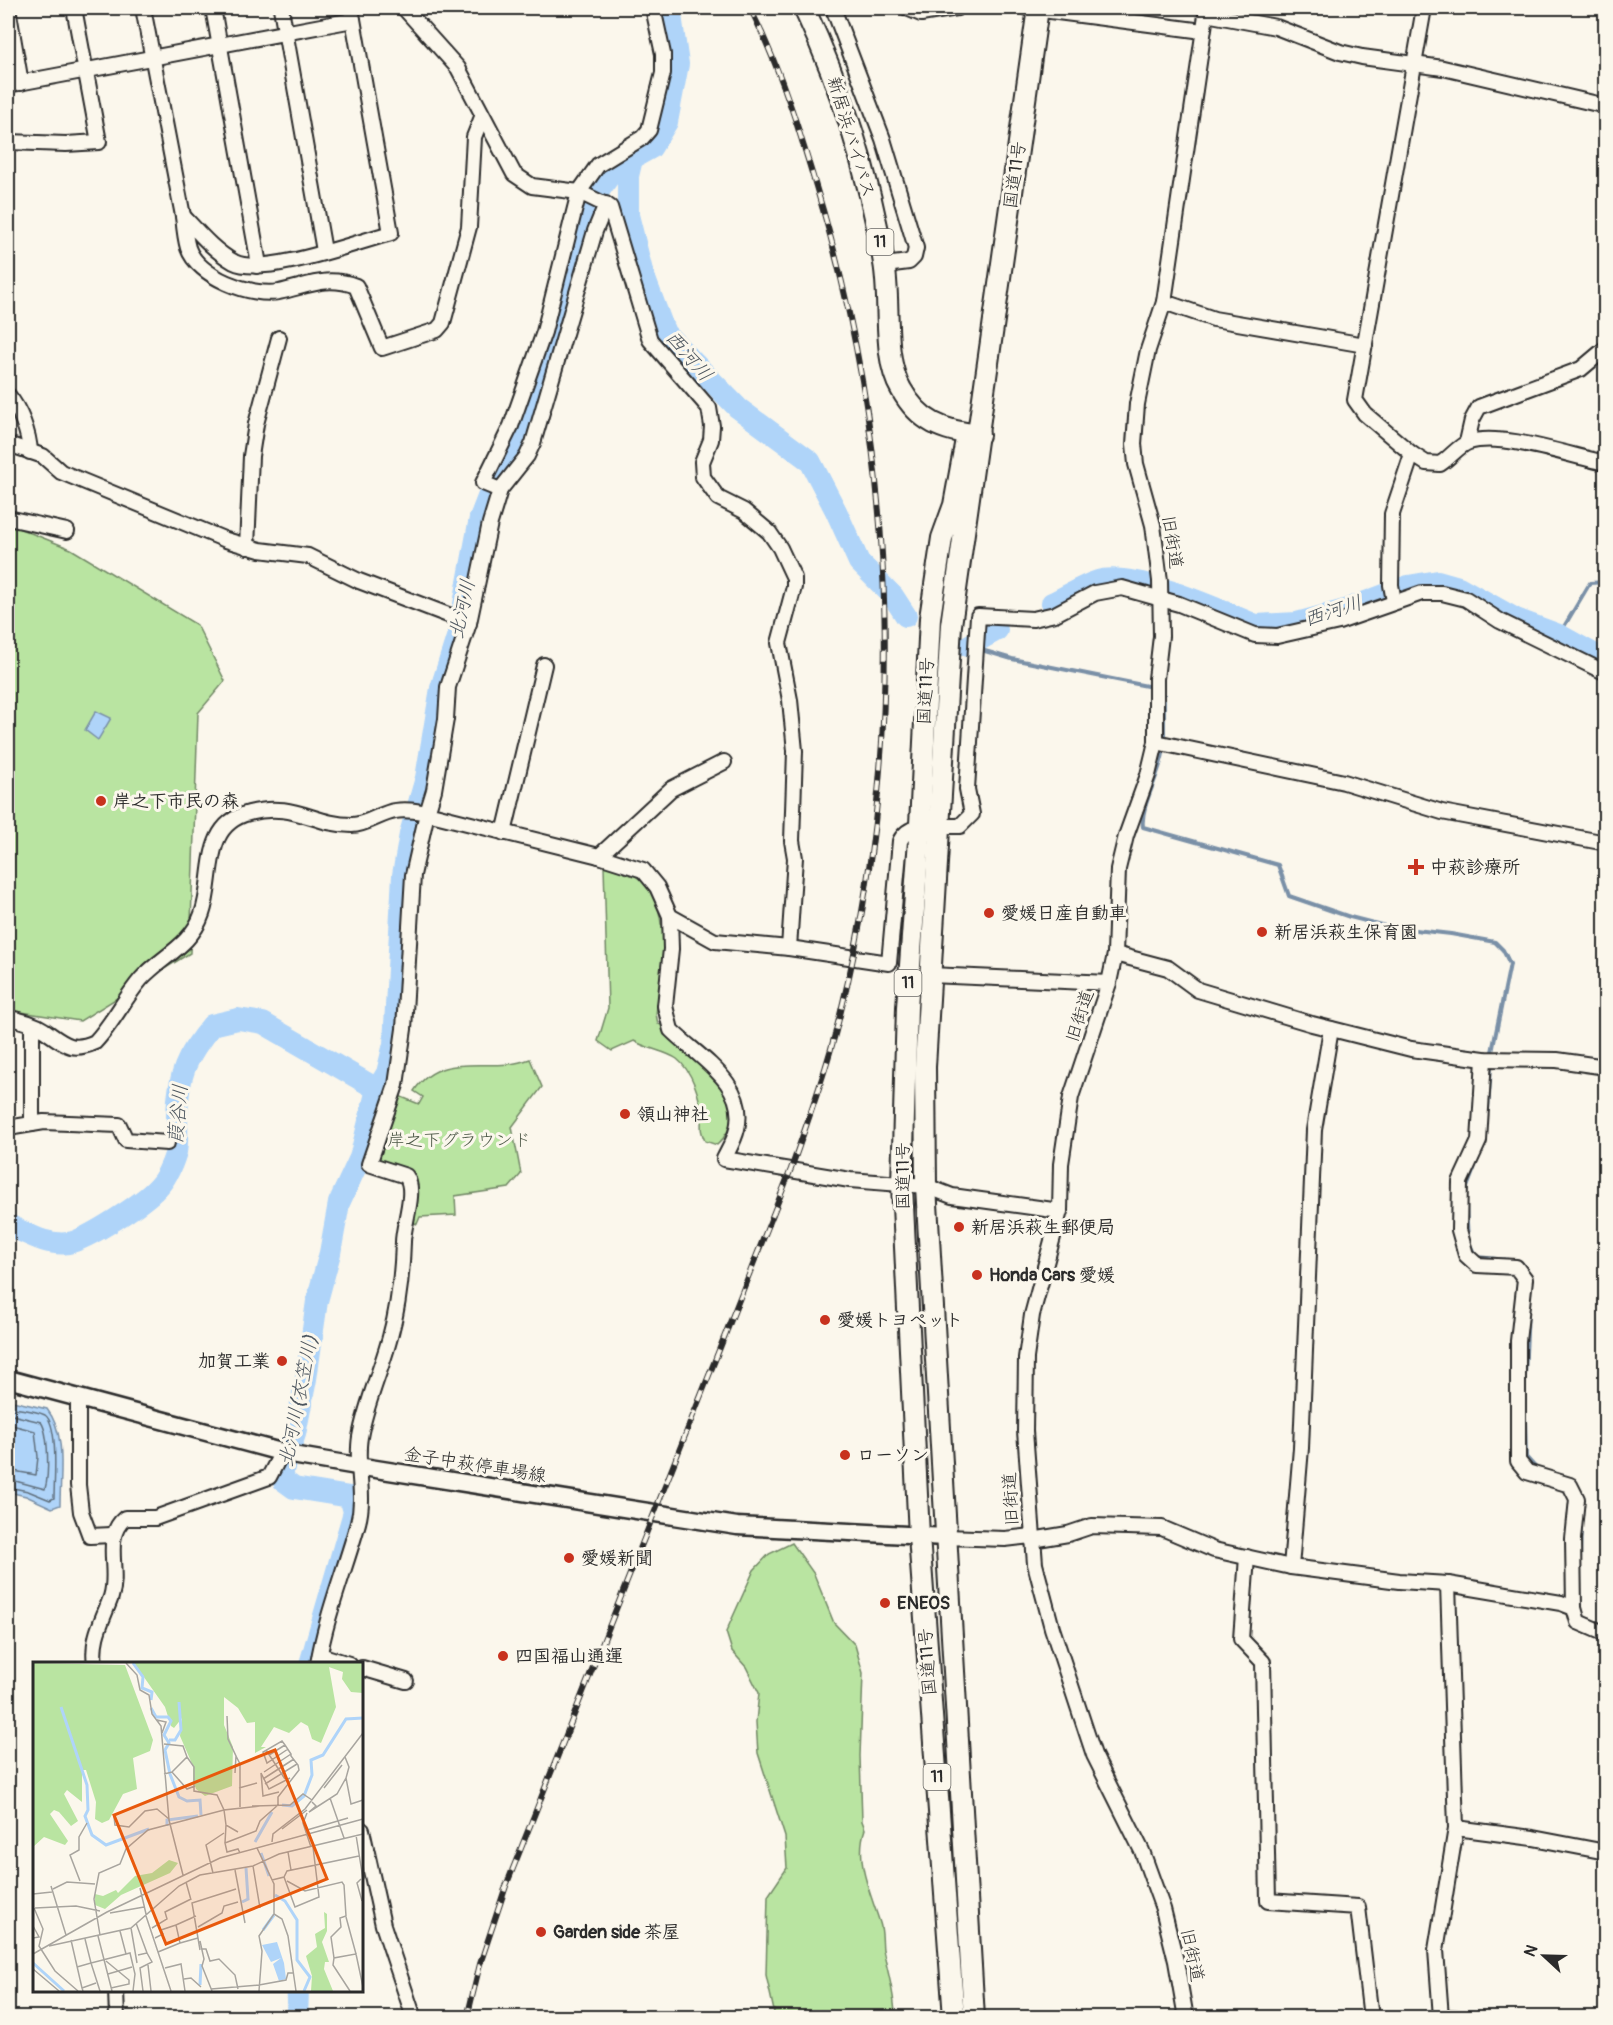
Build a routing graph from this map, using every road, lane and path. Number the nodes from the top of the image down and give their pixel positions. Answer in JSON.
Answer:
{"nodes":[{"id":1,"x":8,"y":8,"type":"edge"},
{"id":2,"x":74,"y":8,"type":"edge"},
{"id":3,"x":143,"y":8,"type":"edge"},
{"id":4,"x":213,"y":8,"type":"edge"},
{"id":5,"x":281,"y":8,"type":"edge"},
{"id":6,"x":404,"y":8,"type":"edge"},
{"id":7,"x":653,"y":8,"type":"edge"},
{"id":8,"x":804,"y":8,"type":"edge"},
{"id":9,"x":833,"y":8,"type":"edge"},
{"id":10,"x":907,"y":8,"type":"edge"},
{"id":11,"x":957,"y":8,"type":"edge"},
{"id":12,"x":1034,"y":8,"type":"edge"},
{"id":13,"x":1424,"y":8,"type":"edge"},
{"id":14,"x":1206,"y":11,"type":"edge"},
{"id":15,"x":1094,"y":12,"type":"edge"},
{"id":16,"x":352,"y":14,"type":"edge"},
{"id":17,"x":1203,"y":31,"type":"junction"},
{"id":18,"x":286,"y":35,"type":"junction"},
{"id":19,"x":220,"y":47,"type":"junction"},
{"id":20,"x":152,"y":59,"type":"junction"},
{"id":21,"x":1414,"y":64,"type":"junction"},
{"id":22,"x":86,"y":71,"type":"junction"},
{"id":23,"x":14,"y":84,"type":"edge"},
{"id":24,"x":1605,"y":106,"type":"edge"},
{"id":25,"x":482,"y":117,"type":"junction"},
{"id":26,"x":8,"y":142,"type":"edge"},
{"id":27,"x":582,"y":193,"type":"junction"},
{"id":28,"x":605,"y":203,"type":"junction"},
{"id":29,"x":183,"y":216,"type":"junction"},
{"id":30,"x":324,"y":251,"type":"junction"},
{"id":31,"x":257,"y":266,"type":"junction"},
{"id":32,"x":885,"y":266,"type":"junction"},
{"id":33,"x":1164,"y":302,"type":"junction"},
{"id":34,"x":279,"y":338,"type":"dead end"},
{"id":35,"x":1365,"y":345,"type":"junction"},
{"id":36,"x":1605,"y":348,"type":"edge"},
{"id":37,"x":8,"y":395,"type":"edge"},
{"id":38,"x":973,"y":435,"type":"junction"},
{"id":39,"x":1467,"y":442,"type":"junction"},
{"id":40,"x":8,"y":444,"type":"edge"},
{"id":41,"x":30,"y":452,"type":"junction"},
{"id":42,"x":1412,"y":454,"type":"junction"},
{"id":43,"x":1605,"y":463,"type":"edge"},
{"id":44,"x":494,"y":487,"type":"junction"},
{"id":45,"x":8,"y":518,"type":"edge"},
{"id":46,"x":67,"y":531,"type":"dead end"},
{"id":47,"x":248,"y":547,"type":"junction"},
{"id":48,"x":1393,"y":594,"type":"junction"},
{"id":49,"x":1161,"y":597,"type":"junction"},
{"id":50,"x":467,"y":623,"type":"junction"},
{"id":51,"x":544,"y":665,"type":"dead end"},
{"id":52,"x":1605,"y":673,"type":"edge"},
{"id":53,"x":1162,"y":743,"type":"junction"},
{"id":54,"x":724,"y":762,"type":"dead end"},
{"id":55,"x":419,"y":812,"type":"junction"},
{"id":56,"x":920,"y":825,"type":"junction"},
{"id":57,"x":939,"y":827,"type":"junction"},
{"id":58,"x":504,"y":833,"type":"junction"},
{"id":59,"x":1605,"y":843,"type":"edge"},
{"id":60,"x":599,"y":856,"type":"junction"},
{"id":61,"x":670,"y":916,"type":"junction"},
{"id":62,"x":789,"y":948,"type":"junction"},
{"id":63,"x":1114,"y":954,"type":"junction"},
{"id":64,"x":930,"y":975,"type":"junction"},
{"id":65,"x":1109,"y":983,"type":"junction"},
{"id":66,"x":8,"y":1018,"type":"edge"},
{"id":67,"x":32,"y":1025,"type":"junction"},
{"id":68,"x":1331,"y":1029,"type":"junction"},
{"id":69,"x":1485,"y":1059,"type":"junction"},
{"id":70,"x":1605,"y":1067,"type":"edge"},
{"id":71,"x":32,"y":1124,"type":"junction"},
{"id":72,"x":8,"y":1128,"type":"edge"},
{"id":73,"x":167,"y":1143,"type":"dead end"},
{"id":74,"x":902,"y":1185,"type":"junction"},
{"id":75,"x":926,"y":1186,"type":"junction"},
{"id":76,"x":1060,"y":1211,"type":"junction"},
{"id":77,"x":8,"y":1379,"type":"edge"},
{"id":78,"x":78,"y":1399,"type":"junction"},
{"id":79,"x":286,"y":1453,"type":"junction"},
{"id":80,"x":357,"y":1466,"type":"junction"},
{"id":81,"x":112,"y":1535,"type":"junction"},
{"id":82,"x":919,"y":1536,"type":"junction"},
{"id":83,"x":945,"y":1537,"type":"junction"},
{"id":84,"x":1031,"y":1538,"type":"junction"},
{"id":85,"x":1247,"y":1557,"type":"junction"},
{"id":86,"x":1291,"y":1567,"type":"junction"},
{"id":87,"x":1448,"y":1584,"type":"junction"},
{"id":88,"x":1574,"y":1608,"type":"junction"},
{"id":89,"x":1605,"y":1634,"type":"edge"},
{"id":90,"x":319,"y":1659,"type":"edge"},
{"id":91,"x":95,"y":1662,"type":"edge"},
{"id":92,"x":337,"y":1662,"type":"edge"},
{"id":93,"x":363,"y":1668,"type":"edge"},
{"id":94,"x":406,"y":1681,"type":"dead end"},
{"id":95,"x":1456,"y":1828,"type":"junction"},
{"id":96,"x":363,"y":1835,"type":"edge"},
{"id":97,"x":1605,"y":1852,"type":"edge"},
{"id":98,"x":116,"y":1992,"type":"edge"},
{"id":99,"x":117,"y":2018,"type":"edge"},
{"id":100,"x":414,"y":2018,"type":"edge"},
{"id":101,"x":954,"y":2018,"type":"edge"},
{"id":102,"x":974,"y":2018,"type":"edge"},
{"id":103,"x":1186,"y":2018,"type":"edge"},
{"id":104,"x":1371,"y":2018,"type":"edge"},
{"id":105,"x":1460,"y":2018,"type":"edge"}],
"edges":[{"from":1,"to":23,"type":"street"},
{"from":2,"to":22,"type":"street"},
{"from":3,"to":20,"type":"street"},
{"from":4,"to":19,"type":"street"},
{"from":5,"to":18,"type":"street"},
{"from":6,"to":25,"type":"street"},
{"from":7,"to":27,"type":"street"},
{"from":8,"to":32,"type":"highway","name":"新居浜バイパス","number":"11"},
{"from":9,"to":32,"type":"street"},
{"from":10,"to":11,"type":"street"},
{"from":12,"to":15,"type":"street"},
{"from":12,"to":38,"type":"highway","name":"国道11号","number":"11"},
{"from":13,"to":21,"type":"street"},
{"from":14,"to":17,"type":"street","name":"旧街道"},
{"from":14,"to":21,"type":"street"},
{"from":15,"to":17,"type":"street"},
{"from":16,"to":18,"type":"street"},
{"from":16,"to":30,"type":"street"},
{"from":17,"to":33,"type":"street","name":"旧街道"},
{"from":18,"to":19,"type":"street"},
{"from":18,"to":30,"type":"street"},
{"from":19,"to":20,"type":"street"},
{"from":19,"to":31,"type":"street"},
{"from":20,"to":22,"type":"street"},
{"from":20,"to":29,"type":"street"},
{"from":21,"to":24,"type":"street"},
{"from":21,"to":35,"type":"street"},
{"from":22,"to":23,"type":"street"},
{"from":22,"to":26,"type":"street"},
{"from":25,"to":27,"type":"street"},
{"from":25,"to":29,"type":"street"},
{"from":27,"to":28,"type":"street"},
{"from":27,"to":44,"type":"street"},
{"from":28,"to":44,"type":"street"},
{"from":28,"to":62,"type":"street"},
{"from":29,"to":31,"type":"street"},
{"from":30,"to":31,"type":"street"},
{"from":32,"to":38,"type":"highway","name":"新居浜バイパス","number":"11"},
{"from":33,"to":35,"type":"street"},
{"from":33,"to":49,"type":"street","name":"旧街道"},
{"from":34,"to":47,"type":"street"},
{"from":35,"to":42,"type":"street"},
{"from":36,"to":39,"type":"street"},
{"from":37,"to":41,"type":"street"},
{"from":38,"to":56,"type":"highway","name":"国道11号","number":"11"},
{"from":38,"to":57,"type":"highway","name":"国道11号","number":"11"},
{"from":39,"to":42,"type":"street"},
{"from":39,"to":43,"type":"street"},
{"from":40,"to":41,"type":"street"},
{"from":41,"to":47,"type":"street"},
{"from":42,"to":48,"type":"street"},
{"from":44,"to":50,"type":"street"},
{"from":45,"to":46,"type":"street"},
{"from":47,"to":50,"type":"street"},
{"from":48,"to":49,"type":"street"},
{"from":48,"to":52,"type":"street"},
{"from":49,"to":53,"type":"street","name":"旧街道"},
{"from":49,"to":57,"type":"street"},
{"from":50,"to":55,"type":"street"},
{"from":51,"to":58,"type":"street"},
{"from":53,"to":59,"type":"street"},
{"from":53,"to":63,"type":"street","name":"旧街道"},
{"from":54,"to":60,"type":"street"},
{"from":55,"to":58,"type":"street"},
{"from":55,"to":67,"type":"street"},
{"from":55,"to":80,"type":"street"},
{"from":56,"to":57,"type":"street"},
{"from":56,"to":62,"type":"street"},
{"from":56,"to":74,"type":"highway","name":"国道11号","number":"11"},
{"from":57,"to":64,"type":"highway","name":"国道11号","number":"11"},
{"from":58,"to":60,"type":"street"},
{"from":60,"to":61,"type":"street"},
{"from":61,"to":62,"type":"street"},
{"from":61,"to":74,"type":"street"},
{"from":63,"to":65,"type":"street","name":"旧街道"},
{"from":63,"to":68,"type":"street"},
{"from":64,"to":65,"type":"street"},
{"from":64,"to":75,"type":"highway","name":"国道11号","number":"11"},
{"from":65,"to":76,"type":"street","name":"旧街道"},
{"from":66,"to":67,"type":"street"},
{"from":67,"to":71,"type":"street"},
{"from":68,"to":69,"type":"street"},
{"from":68,"to":86,"type":"street"},
{"from":69,"to":70,"type":"street"},
{"from":69,"to":88,"type":"street"},
{"from":71,"to":72,"type":"street"},
{"from":71,"to":73,"type":"street"},
{"from":74,"to":75,"type":"street"},
{"from":74,"to":82,"type":"highway","name":"国道11号","number":"11"},
{"from":75,"to":76,"type":"street"},
{"from":75,"to":83,"type":"highway","name":"国道11号","number":"11"},
{"from":76,"to":84,"type":"street","name":"旧街道"},
{"from":77,"to":78,"type":"main road","name":"金子中萩停車場線"},
{"from":78,"to":79,"type":"main road","name":"金子中萩停車場線"},
{"from":78,"to":81,"type":"street"},
{"from":79,"to":80,"type":"main road","name":"金子中萩停車場線"},
{"from":79,"to":81,"type":"street"},
{"from":80,"to":82,"type":"main road","name":"金子中萩停車場線"},
{"from":80,"to":90,"type":"street"},
{"from":81,"to":91,"type":"street"},
{"from":82,"to":83,"type":"main road","name":"金子中萩停車場線"},
{"from":82,"to":101,"type":"highway","name":"国道11号","number":"11"},
{"from":83,"to":84,"type":"street"},
{"from":83,"to":102,"type":"highway","name":"国道11号","number":"11"},
{"from":84,"to":85,"type":"street"},
{"from":84,"to":103,"type":"street","name":"旧街道"},
{"from":85,"to":86,"type":"street"},
{"from":85,"to":104,"type":"street"},
{"from":86,"to":87,"type":"street"},
{"from":87,"to":88,"type":"street"},
{"from":87,"to":95,"type":"street"},
{"from":88,"to":89,"type":"street"},
{"from":90,"to":92,"type":"street"},
{"from":93,"to":94,"type":"street"},
{"from":95,"to":97,"type":"street"},
{"from":95,"to":105,"type":"street"},
{"from":96,"to":100,"type":"street"},
{"from":98,"to":99,"type":"street"}]}
